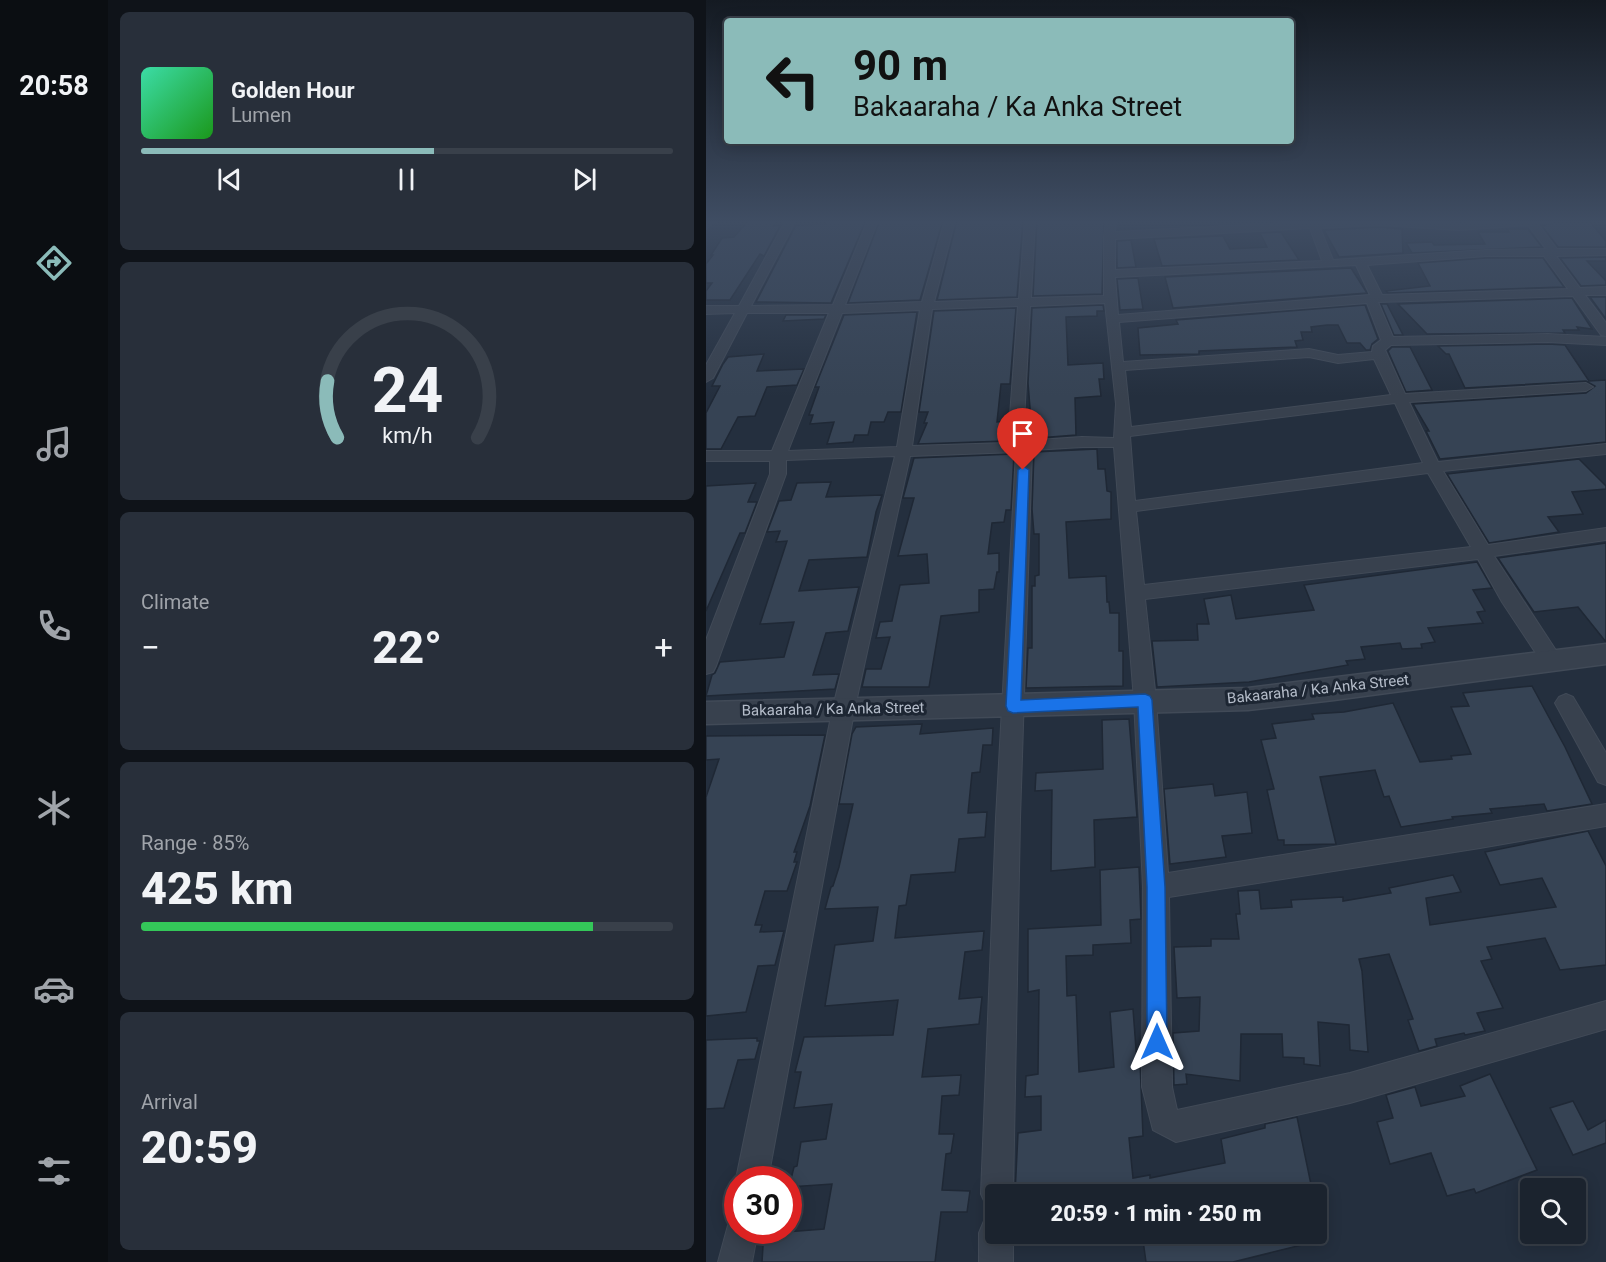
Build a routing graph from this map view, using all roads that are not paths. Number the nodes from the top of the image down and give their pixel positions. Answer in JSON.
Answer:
{"nodes":[{"id":1,"x":758,"y":279,"type":"edge"},
{"id":2,"x":851,"y":279,"type":"edge"},
{"id":3,"x":935,"y":279,"type":"edge"},
{"id":4,"x":1026,"y":279,"type":"edge"},
{"id":5,"x":1111,"y":279,"type":"edge"},
{"id":6,"x":1366,"y":279,"type":"edge"},
{"id":7,"x":1569,"y":279,"type":"edge"},
{"id":8,"x":1577,"y":291,"type":"junction"},
{"id":9,"x":1606,"y":291,"type":"edge"},
{"id":10,"x":1110,"y":299,"type":"junction"},
{"id":11,"x":1374,"y":299,"type":"junction"},
{"id":12,"x":1024,"y":301,"type":"junction"},
{"id":13,"x":927,"y":305,"type":"junction"},
{"id":14,"x":839,"y":309,"type":"junction"},
{"id":15,"x":706,"y":310,"type":"edge"},
{"id":16,"x":741,"y":310,"type":"junction"},
{"id":17,"x":1113,"y":319,"type":"junction"},
{"id":18,"x":1606,"y":332,"type":"edge"},
{"id":19,"x":1606,"y":341,"type":"edge"},
{"id":20,"x":1383,"y":348,"type":"junction"},
{"id":21,"x":1118,"y":366,"type":"junction"},
{"id":22,"x":706,"y":378,"type":"edge"},
{"id":23,"x":1586,"y":387,"type":"dead end"},
{"id":24,"x":1401,"y":398,"type":"junction"},
{"id":25,"x":1122,"y":438,"type":"junction"},
{"id":26,"x":1020,"y":446,"type":"junction"},
{"id":27,"x":1606,"y":448,"type":"edge"},
{"id":28,"x":904,"y":450,"type":"junction"},
{"id":29,"x":706,"y":456,"type":"edge"},
{"id":30,"x":778,"y":456,"type":"junction"},
{"id":31,"x":1432,"y":467,"type":"junction"},
{"id":32,"x":1128,"y":507,"type":"junction"},
{"id":33,"x":1606,"y":534,"type":"edge"},
{"id":34,"x":1483,"y":552,"type":"junction"},
{"id":35,"x":1135,"y":593,"type":"junction"},
{"id":36,"x":1606,"y":654,"type":"edge"},
{"id":37,"x":1552,"y":661,"type":"junction"},
{"id":38,"x":706,"y":666,"type":"edge"},
{"id":39,"x":1145,"y":700,"type":"junction"},
{"id":40,"x":1566,"y":703,"type":"dead end"},
{"id":41,"x":1013,"y":706,"type":"junction"},
{"id":42,"x":844,"y":707,"type":"junction"},
{"id":43,"x":706,"y":713,"type":"edge"},
{"id":44,"x":1606,"y":775,"type":"edge"},
{"id":45,"x":1606,"y":815,"type":"edge"},
{"id":46,"x":1156,"y":887,"type":"junction"},
{"id":47,"x":1606,"y":1015,"type":"edge"},
{"id":48,"x":755,"y":1166,"type":"edge"},
{"id":49,"x":997,"y":1184,"type":"edge"},
{"id":50,"x":739,"y":1244,"type":"edge"},
{"id":51,"x":996,"y":1244,"type":"edge"},
{"id":52,"x":735,"y":1262,"type":"edge"},
{"id":53,"x":996,"y":1262,"type":"edge"}],
"edges":[{"from":1,"to":16,"type":"street"},
{"from":2,"to":14,"type":"street"},
{"from":3,"to":13,"type":"street"},
{"from":4,"to":12,"type":"street"},
{"from":5,"to":10,"type":"street"},
{"from":6,"to":11,"type":"street"},
{"from":7,"to":8,"type":"street"},
{"from":8,"to":9,"type":"street"},
{"from":8,"to":11,"type":"street"},
{"from":8,"to":18,"type":"street"},
{"from":10,"to":12,"type":"street"},
{"from":10,"to":17,"type":"street"},
{"from":11,"to":17,"type":"street"},
{"from":11,"to":20,"type":"street"},
{"from":12,"to":13,"type":"street"},
{"from":12,"to":26,"type":"street"},
{"from":13,"to":14,"type":"street"},
{"from":13,"to":28,"type":"street"},
{"from":14,"to":16,"type":"street"},
{"from":14,"to":30,"type":"street"},
{"from":15,"to":16,"type":"street"},
{"from":16,"to":22,"type":"street"},
{"from":17,"to":21,"type":"street"},
{"from":19,"to":20,"type":"street"},
{"from":20,"to":21,"type":"street"},
{"from":20,"to":24,"type":"street"},
{"from":21,"to":25,"type":"street"},
{"from":23,"to":24,"type":"street"},
{"from":24,"to":25,"type":"street"},
{"from":24,"to":31,"type":"street"},
{"from":25,"to":26,"type":"street"},
{"from":25,"to":32,"type":"street"},
{"from":26,"to":28,"type":"street"},
{"from":26,"to":41,"type":"street"},
{"from":27,"to":31,"type":"street"},
{"from":28,"to":30,"type":"street"},
{"from":28,"to":42,"type":"street"},
{"from":29,"to":30,"type":"street"},
{"from":30,"to":38,"type":"street"},
{"from":31,"to":32,"type":"street"},
{"from":31,"to":34,"type":"street"},
{"from":32,"to":35,"type":"street"},
{"from":33,"to":34,"type":"street"},
{"from":34,"to":35,"type":"street"},
{"from":34,"to":37,"type":"street"},
{"from":35,"to":39,"type":"street"},
{"from":36,"to":37,"type":"street","name":"Bakaaraha / Ka Anka Street"},
{"from":37,"to":39,"type":"street","name":"Bakaaraha / Ka Anka Street"},
{"from":39,"to":41,"type":"street","name":"Bakaaraha / Ka Anka Street"},
{"from":39,"to":46,"type":"street"},
{"from":40,"to":44,"type":"street"},
{"from":41,"to":42,"type":"street","name":"Bakaaraha / Ka Anka Street"},
{"from":41,"to":49,"type":"street"},
{"from":42,"to":43,"type":"street","name":"Bakaaraha / Ka Anka Street"},
{"from":42,"to":48,"type":"street"},
{"from":45,"to":46,"type":"street"},
{"from":46,"to":47,"type":"street"},
{"from":50,"to":52,"type":"street"},
{"from":51,"to":53,"type":"street"}]}
